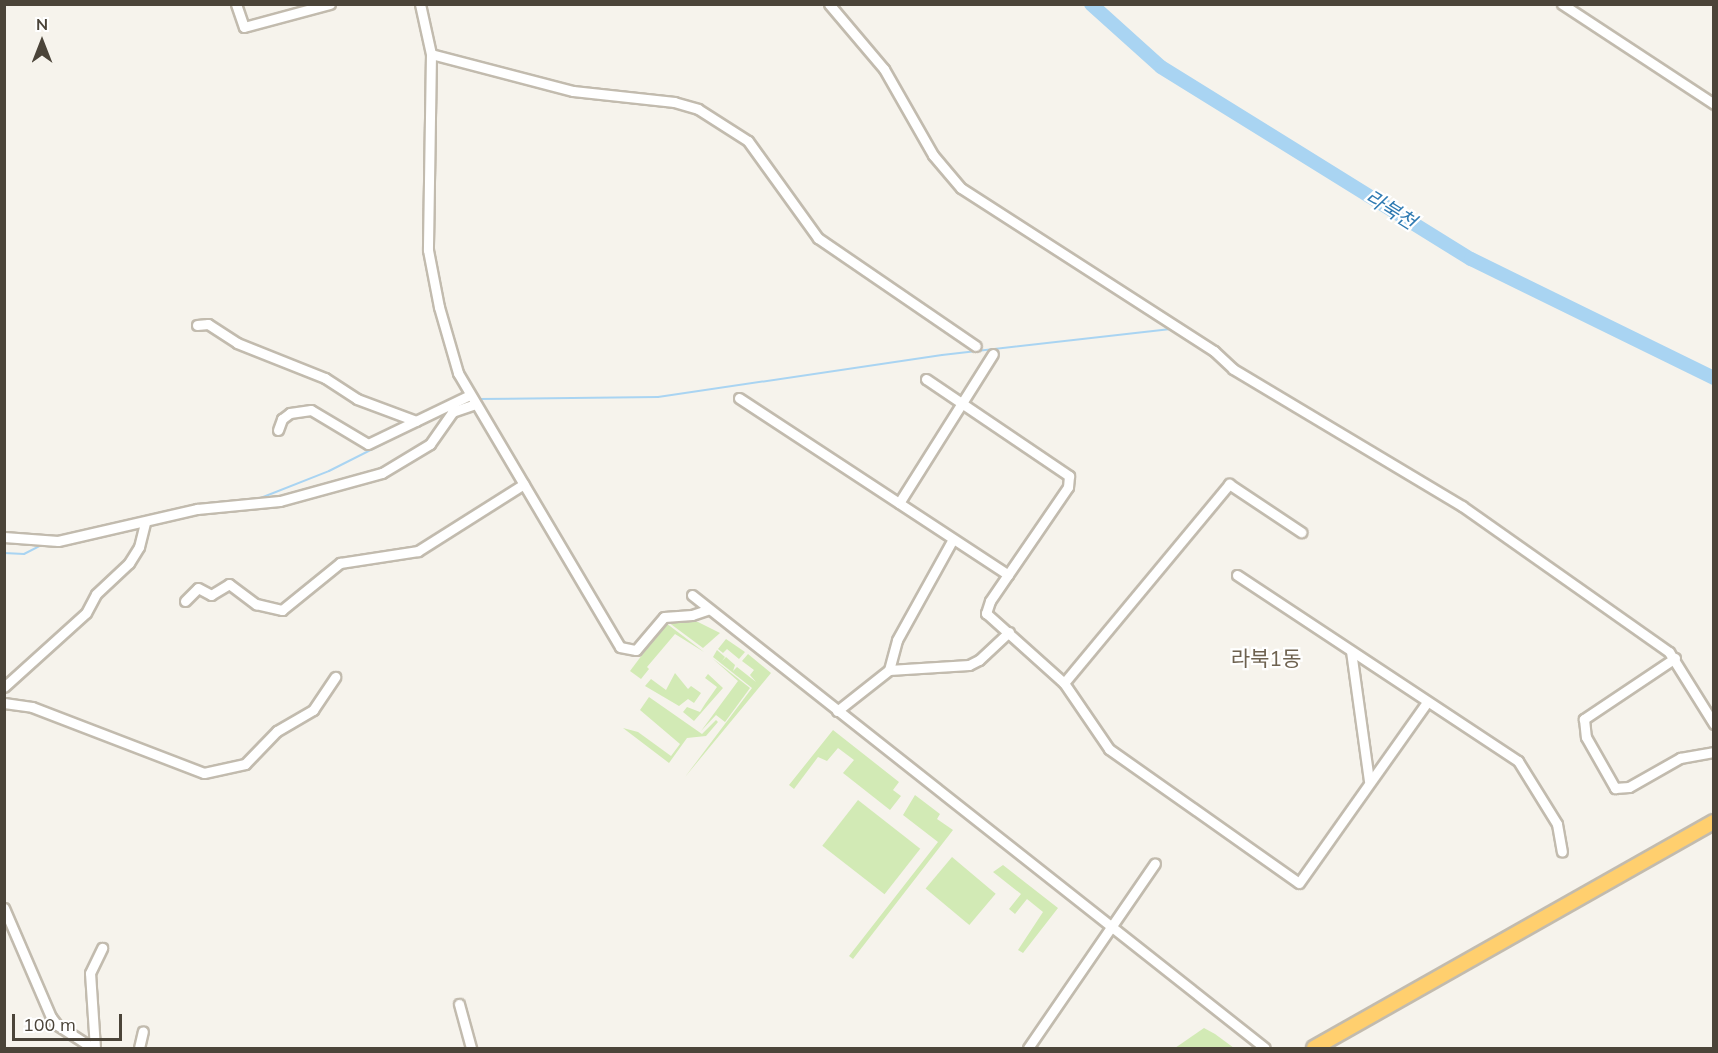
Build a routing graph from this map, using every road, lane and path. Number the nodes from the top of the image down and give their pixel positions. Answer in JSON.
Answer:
{"nodes":[{"id":1,"x":236,"y":4,"type":"edge"},
{"id":2,"x":330,"y":4,"type":"edge"},
{"id":3,"x":420,"y":4,"type":"edge"},
{"id":4,"x":829,"y":4,"type":"edge"},
{"id":5,"x":1563,"y":4,"type":"edge"},
{"id":6,"x":431,"y":54,"type":"junction"},
{"id":7,"x":1713,"y":104,"type":"edge"},
{"id":8,"x":197,"y":325,"type":"dead end"},
{"id":9,"x":976,"y":346,"type":"dead end"},
{"id":10,"x":993,"y":354,"type":"dead end"},
{"id":11,"x":926,"y":379,"type":"dead end"},
{"id":12,"x":739,"y":398,"type":"dead end"},
{"id":13,"x":472,"y":399,"type":"junction"},
{"id":14,"x":962,"y":403,"type":"junction"},
{"id":15,"x":416,"y":421,"type":"junction"},
{"id":16,"x":278,"y":430,"type":"dead end"},
{"id":17,"x":524,"y":484,"type":"junction"},
{"id":18,"x":899,"y":503,"type":"junction"},
{"id":19,"x":145,"y":523,"type":"junction"},
{"id":20,"x":1301,"y":532,"type":"dead end"},
{"id":21,"x":4,"y":537,"type":"edge"},
{"id":22,"x":953,"y":538,"type":"junction"},
{"id":23,"x":1008,"y":575,"type":"junction"},
{"id":24,"x":1238,"y":575,"type":"dead end"},
{"id":25,"x":692,"y":595,"type":"dead end"},
{"id":26,"x":185,"y":601,"type":"dead end"},
{"id":27,"x":709,"y":609,"type":"junction"},
{"id":28,"x":1009,"y":632,"type":"junction"},
{"id":29,"x":1351,"y":651,"type":"junction"},
{"id":30,"x":1675,"y":658,"type":"junction"},
{"id":31,"x":889,"y":670,"type":"junction"},
{"id":32,"x":335,"y":676,"type":"dead end"},
{"id":33,"x":1064,"y":683,"type":"junction"},
{"id":34,"x":4,"y":687,"type":"edge"},
{"id":35,"x":1427,"y":702,"type":"junction"},
{"id":36,"x":4,"y":703,"type":"edge"},
{"id":37,"x":837,"y":711,"type":"junction"},
{"id":38,"x":1713,"y":724,"type":"edge"},
{"id":39,"x":1713,"y":752,"type":"edge"},
{"id":40,"x":1369,"y":781,"type":"junction"},
{"id":41,"x":1713,"y":822,"type":"edge"},
{"id":42,"x":1562,"y":852,"type":"dead end"},
{"id":43,"x":1155,"y":863,"type":"dead end"},
{"id":44,"x":4,"y":908,"type":"edge"},
{"id":45,"x":1112,"y":930,"type":"junction"},
{"id":46,"x":102,"y":948,"type":"dead end"},
{"id":47,"x":459,"y":1004,"type":"dead end"},
{"id":48,"x":143,"y":1031,"type":"dead end"},
{"id":49,"x":94,"y":1048,"type":"edge"},
{"id":50,"x":139,"y":1048,"type":"edge"},
{"id":51,"x":471,"y":1048,"type":"edge"},
{"id":52,"x":1028,"y":1048,"type":"edge"},
{"id":53,"x":1265,"y":1048,"type":"edge"},
{"id":54,"x":1314,"y":1048,"type":"edge"}],
"edges":[{"from":1,"to":2,"type":"street"},
{"from":3,"to":6,"type":"street"},
{"from":4,"to":30,"type":"street"},
{"from":5,"to":7,"type":"street"},
{"from":6,"to":9,"type":"street"},
{"from":6,"to":13,"type":"street"},
{"from":8,"to":15,"type":"street"},
{"from":10,"to":14,"type":"street"},
{"from":11,"to":14,"type":"street"},
{"from":12,"to":18,"type":"street"},
{"from":13,"to":15,"type":"street"},
{"from":13,"to":17,"type":"street"},
{"from":13,"to":19,"type":"street"},
{"from":14,"to":18,"type":"street"},
{"from":14,"to":23,"type":"street"},
{"from":15,"to":16,"type":"street"},
{"from":17,"to":26,"type":"street"},
{"from":17,"to":27,"type":"street"},
{"from":18,"to":22,"type":"street"},
{"from":19,"to":21,"type":"street"},
{"from":19,"to":34,"type":"street"},
{"from":20,"to":33,"type":"street"},
{"from":22,"to":23,"type":"street"},
{"from":22,"to":31,"type":"street"},
{"from":23,"to":28,"type":"street"},
{"from":24,"to":29,"type":"street"},
{"from":25,"to":27,"type":"street"},
{"from":27,"to":37,"type":"street"},
{"from":28,"to":31,"type":"street"},
{"from":28,"to":33,"type":"street"},
{"from":29,"to":35,"type":"street"},
{"from":29,"to":40,"type":"street"},
{"from":30,"to":38,"type":"street"},
{"from":30,"to":39,"type":"street"},
{"from":31,"to":37,"type":"street"},
{"from":32,"to":36,"type":"street"},
{"from":33,"to":40,"type":"street"},
{"from":35,"to":40,"type":"street"},
{"from":35,"to":42,"type":"street"},
{"from":37,"to":45,"type":"street"},
{"from":41,"to":54,"type":"highway"},
{"from":43,"to":45,"type":"street"},
{"from":44,"to":49,"type":"street"},
{"from":45,"to":52,"type":"street"},
{"from":45,"to":53,"type":"street"},
{"from":46,"to":49,"type":"street"},
{"from":47,"to":51,"type":"street"},
{"from":48,"to":50,"type":"street"}]}
